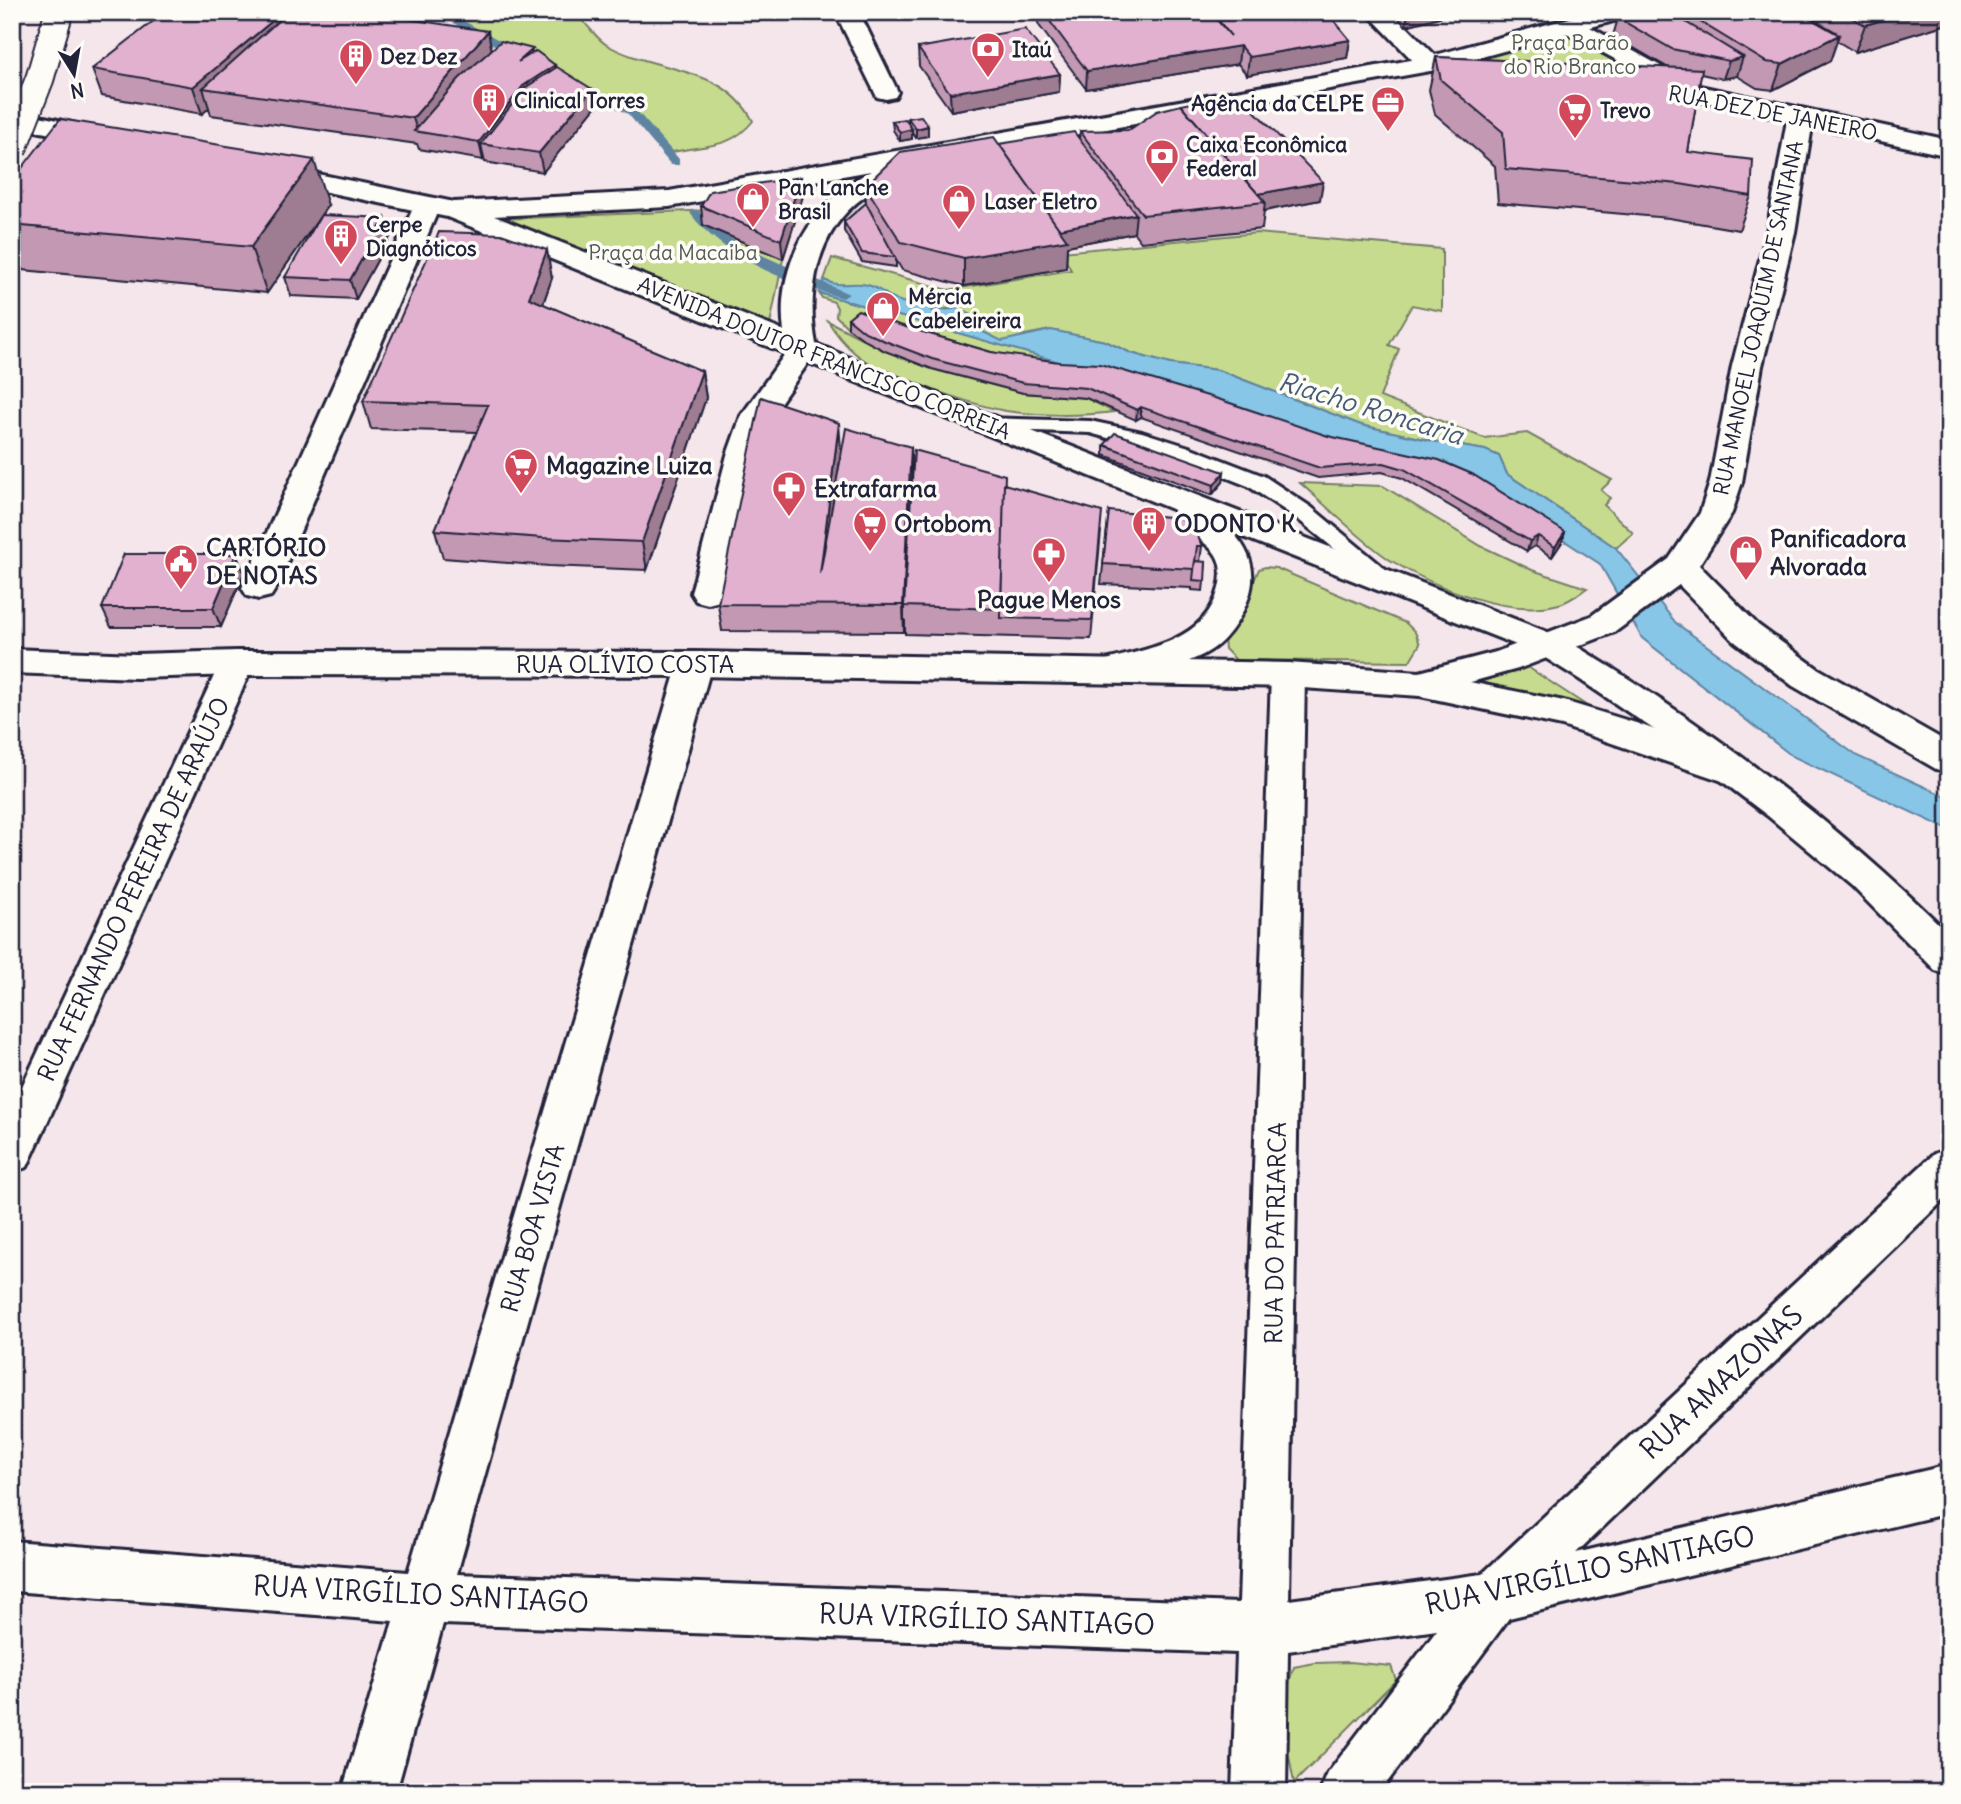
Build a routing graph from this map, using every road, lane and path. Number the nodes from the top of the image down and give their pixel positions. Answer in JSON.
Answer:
{"nodes":[{"id":1,"x":59,"y":12,"type":"edge"},
{"id":2,"x":847,"y":12,"type":"edge"},
{"id":3,"x":1378,"y":12,"type":"edge"},
{"id":4,"x":1620,"y":12,"type":"edge"},
{"id":5,"x":1572,"y":26,"type":"junction"},
{"id":6,"x":1430,"y":64,"type":"junction"},
{"id":7,"x":1493,"y":73,"type":"edge"},
{"id":8,"x":1619,"y":88,"type":"edge"},
{"id":9,"x":886,"y":92,"type":"dead end"},
{"id":10,"x":1696,"y":93,"type":"junction"},
{"id":11,"x":1801,"y":115,"type":"junction"},
{"id":12,"x":12,"y":118,"type":"edge"},
{"id":13,"x":133,"y":143,"type":"edge"},
{"id":14,"x":1949,"y":148,"type":"edge"},
{"id":15,"x":12,"y":150,"type":"edge"},
{"id":16,"x":944,"y":150,"type":"junction"},
{"id":17,"x":240,"y":166,"type":"edge"},
{"id":18,"x":440,"y":208,"type":"junction"},
{"id":19,"x":802,"y":350,"type":"junction"},
{"id":20,"x":984,"y":424,"type":"junction"},
{"id":21,"x":1172,"y":497,"type":"junction"},
{"id":22,"x":1673,"y":573,"type":"junction"},
{"id":23,"x":1390,"y":582,"type":"junction"},
{"id":24,"x":260,"y":588,"type":"dead end"},
{"id":25,"x":708,"y":593,"type":"dead end"},
{"id":26,"x":1551,"y":646,"type":"junction"},
{"id":27,"x":12,"y":661,"type":"edge"},
{"id":28,"x":237,"y":663,"type":"junction"},
{"id":29,"x":695,"y":664,"type":"junction"},
{"id":30,"x":136,"y":666,"type":"junction"},
{"id":31,"x":1115,"y":670,"type":"junction"},
{"id":32,"x":1289,"y":675,"type":"junction"},
{"id":33,"x":12,"y":678,"type":"edge"},
{"id":34,"x":1420,"y":684,"type":"junction"},
{"id":35,"x":1949,"y":760,"type":"edge"},
{"id":36,"x":1742,"y":775,"type":"junction"},
{"id":37,"x":1949,"y":959,"type":"edge"},
{"id":38,"x":12,"y":1154,"type":"edge"},
{"id":39,"x":1949,"y":1167,"type":"edge"},
{"id":40,"x":1949,"y":1489,"type":"edge"},
{"id":41,"x":12,"y":1566,"type":"edge"},
{"id":42,"x":1494,"y":1597,"type":"junction"},
{"id":43,"x":425,"y":1598,"type":"junction"},
{"id":44,"x":1266,"y":1629,"type":"junction"},
{"id":45,"x":369,"y":1792,"type":"edge"},
{"id":46,"x":1259,"y":1792,"type":"edge"},
{"id":47,"x":1348,"y":1792,"type":"edge"}],
"edges":[{"from":1,"to":15,"type":"street","bridge":true},
{"from":2,"to":9,"type":"street"},
{"from":3,"to":6,"type":"street"},
{"from":4,"to":5,"type":"street"},
{"from":5,"to":6,"type":"street"},
{"from":5,"to":10,"type":"street"},
{"from":6,"to":7,"type":"street"},
{"from":6,"to":16,"type":"street"},
{"from":8,"to":10,"type":"street","name":"RUA DEZ DE JANEIRO"},
{"from":10,"to":11,"type":"street","name":"RUA DEZ DE JANEIRO"},
{"from":11,"to":14,"type":"street","name":"RUA DEZ DE JANEIRO"},
{"from":11,"to":22,"type":"street","name":"RUA MANOEL JOAQUIM DE SANTANA"},
{"from":12,"to":13,"type":"street"},
{"from":16,"to":18,"type":"street"},
{"from":16,"to":19,"type":"street"},
{"from":17,"to":18,"type":"street"},
{"from":18,"to":19,"type":"street","name":"AVENIDA DOUTOR FRANCISCO CORREIA"},
{"from":18,"to":24,"type":"street"},
{"from":19,"to":20,"type":"street","name":"AVENIDA DOUTOR FRANCISCO CORREIA"},
{"from":19,"to":25,"type":"street"},
{"from":20,"to":21,"type":"street","name":"AVENIDA DOUTOR FRANCISCO CORREIA"},
{"from":20,"to":23,"type":"lane"},
{"from":21,"to":23,"type":"street","name":"AVENIDA DOUTOR FRANCISCO CORREIA"},
{"from":21,"to":31,"type":"street"},
{"from":22,"to":26,"type":"street","name":"RUA MANOEL JOAQUIM DE SANTANA"},
{"from":22,"to":35,"type":"street"},
{"from":23,"to":26,"type":"street","name":"AVENIDA DOUTOR FRANCISCO CORREIA"},
{"from":26,"to":34,"type":"street"},
{"from":26,"to":36,"type":"street","name":"AVENIDA DOUTOR FRANCISCO CORREIA"},
{"from":27,"to":30,"type":"street","name":"RUA OLÍVIO COSTA"},
{"from":28,"to":29,"type":"street","name":"RUA OLÍVIO COSTA"},
{"from":28,"to":30,"type":"street","name":"RUA OLÍVIO COSTA"},
{"from":28,"to":38,"type":"street","name":"RUA FERNANDO PEREIRA DE ARAÚJO"},
{"from":29,"to":31,"type":"street","name":"RUA OLÍVIO COSTA"},
{"from":29,"to":43,"type":"street","name":"RUA BOA VISTA"},
{"from":30,"to":33,"type":"street","name":"RUA OLÍVIO COSTA"},
{"from":31,"to":32,"type":"street","name":"RUA OLÍVIO COSTA"},
{"from":32,"to":34,"type":"street","name":"RUA OLÍVIO COSTA"},
{"from":32,"to":44,"type":"street","name":"RUA DO PATRIARCA"},
{"from":34,"to":36,"type":"street"},
{"from":36,"to":37,"type":"street","name":"AVENIDA DOUTOR FRANCISCO CORREIA"},
{"from":39,"to":42,"type":"street","name":"RUA AMAZONAS"},
{"from":40,"to":42,"type":"street","name":"RUA VIRGÍLIO SANTIAGO"},
{"from":41,"to":43,"type":"street","name":"RUA VIRGÍLIO SANTIAGO"},
{"from":42,"to":44,"type":"street","name":"RUA VIRGÍLIO SANTIAGO"},
{"from":42,"to":47,"type":"street"},
{"from":43,"to":44,"type":"street","name":"RUA VIRGÍLIO SANTIAGO"},
{"from":43,"to":45,"type":"street","name":"RUA BOA VISTA"},
{"from":44,"to":46,"type":"street","name":"RUA DO PATRIARCA"}]}
